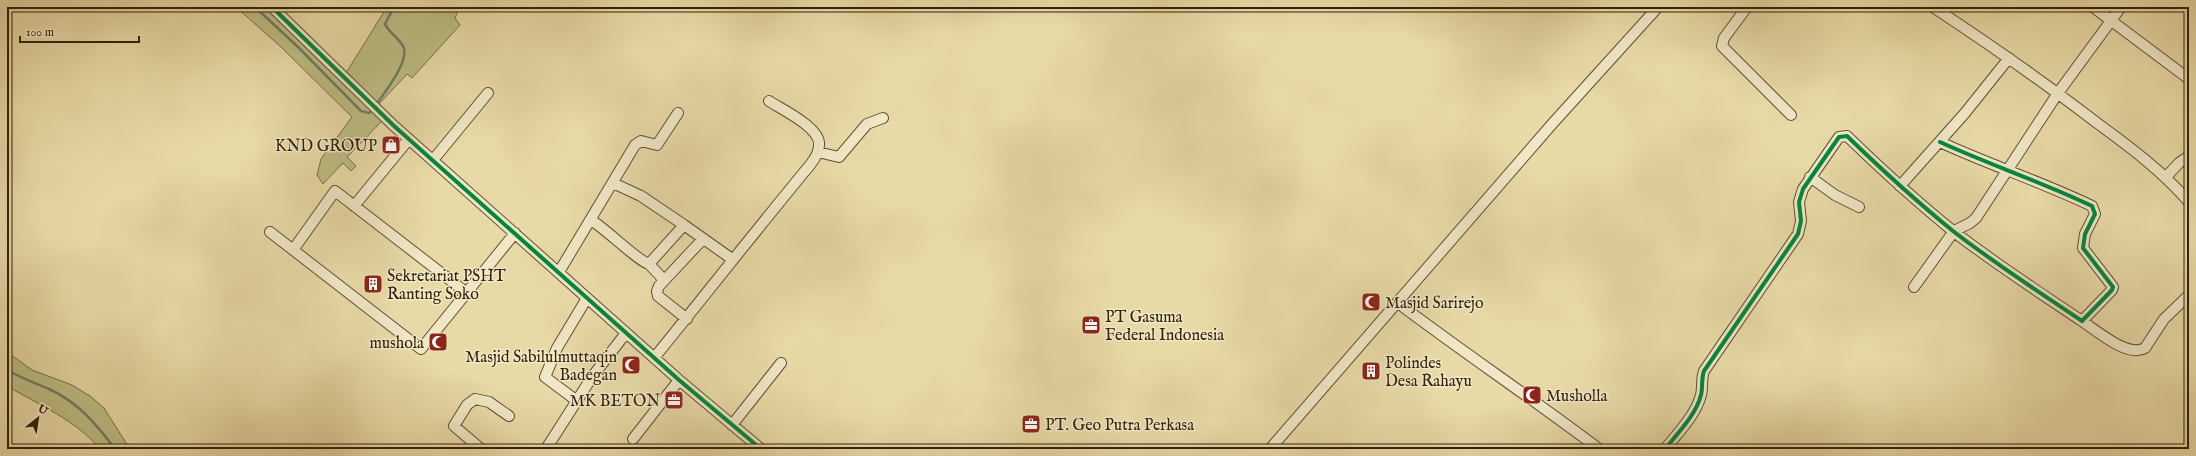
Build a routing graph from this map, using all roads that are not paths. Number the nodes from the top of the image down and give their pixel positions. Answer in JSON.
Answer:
{"nodes":[{"id":1,"x":272,"y":7,"type":"edge"},
{"id":2,"x":1658,"y":7,"type":"edge"},
{"id":3,"x":1747,"y":7,"type":"edge"},
{"id":4,"x":1933,"y":7,"type":"edge"},
{"id":5,"x":2093,"y":7,"type":"edge"},
{"id":6,"x":2121,"y":7,"type":"edge"},
{"id":7,"x":2110,"y":20,"type":"junction"},
{"id":8,"x":2010,"y":58,"type":"junction"},
{"id":9,"x":2189,"y":79,"type":"edge"},
{"id":10,"x":488,"y":92,"type":"dead end"},
{"id":11,"x":2058,"y":93,"type":"junction"},
{"id":12,"x":770,"y":101,"type":"dead end"},
{"id":13,"x":678,"y":113,"type":"dead end"},
{"id":14,"x":1791,"y":115,"type":"dead end"},
{"id":15,"x":883,"y":118,"type":"dead end"},
{"id":16,"x":410,"y":139,"type":"junction"},
{"id":17,"x":1940,"y":142,"type":"junction"},
{"id":18,"x":818,"y":152,"type":"junction"},
{"id":19,"x":2189,"y":156,"type":"edge"},
{"id":20,"x":433,"y":160,"type":"junction"},
{"id":21,"x":2006,"y":171,"type":"junction"},
{"id":22,"x":1810,"y":177,"type":"junction"},
{"id":23,"x":2166,"y":177,"type":"junction"},
{"id":24,"x":613,"y":183,"type":"junction"},
{"id":25,"x":1900,"y":186,"type":"junction"},
{"id":26,"x":2189,"y":202,"type":"edge"},
{"id":27,"x":354,"y":206,"type":"junction"},
{"id":28,"x":1859,"y":208,"type":"dead end"},
{"id":29,"x":591,"y":220,"type":"junction"},
{"id":30,"x":684,"y":225,"type":"junction"},
{"id":31,"x":1954,"y":231,"type":"junction"},
{"id":32,"x":270,"y":232,"type":"dead end"},
{"id":33,"x":515,"y":233,"type":"junction"},
{"id":34,"x":703,"y":239,"type":"junction"},
{"id":35,"x":293,"y":250,"type":"junction"},
{"id":36,"x":732,"y":259,"type":"junction"},
{"id":37,"x":649,"y":264,"type":"junction"},
{"id":38,"x":559,"y":272,"type":"junction"},
{"id":39,"x":664,"y":280,"type":"junction"},
{"id":40,"x":1914,"y":287,"type":"dead end"},
{"id":41,"x":467,"y":293,"type":"junction"},
{"id":42,"x":2189,"y":294,"type":"edge"},
{"id":43,"x":587,"y":298,"type":"junction"},
{"id":44,"x":1398,"y":303,"type":"junction"},
{"id":45,"x":687,"y":318,"type":"junction"},
{"id":46,"x":2082,"y":321,"type":"junction"},
{"id":47,"x":626,"y":333,"type":"junction"},
{"id":48,"x":654,"y":358,"type":"junction"},
{"id":49,"x":781,"y":363,"type":"dead end"},
{"id":50,"x":678,"y":380,"type":"junction"},
{"id":51,"x":577,"y":401,"type":"junction"},
{"id":52,"x":509,"y":416,"type":"dead end"},
{"id":53,"x":732,"y":425,"type":"junction"},
{"id":54,"x":633,"y":440,"type":"dead end"},
{"id":55,"x":481,"y":449,"type":"edge"},
{"id":56,"x":546,"y":449,"type":"edge"},
{"id":57,"x":760,"y":449,"type":"edge"},
{"id":58,"x":1270,"y":449,"type":"edge"},
{"id":59,"x":1599,"y":449,"type":"edge"},
{"id":60,"x":1665,"y":449,"type":"edge"}],
"edges":[{"from":1,"to":16,"type":"street"},
{"from":2,"to":44,"type":"street"},
{"from":3,"to":14,"type":"street"},
{"from":4,"to":8,"type":"street"},
{"from":5,"to":7,"type":"street"},
{"from":6,"to":7,"type":"street"},
{"from":7,"to":9,"type":"street"},
{"from":7,"to":11,"type":"street"},
{"from":8,"to":11,"type":"street"},
{"from":8,"to":17,"type":"street"},
{"from":10,"to":20,"type":"street"},
{"from":11,"to":21,"type":"street"},
{"from":11,"to":23,"type":"street"},
{"from":12,"to":18,"type":"street"},
{"from":13,"to":24,"type":"street"},
{"from":15,"to":18,"type":"street"},
{"from":16,"to":20,"type":"street"},
{"from":16,"to":27,"type":"street"},
{"from":17,"to":21,"type":"street"},
{"from":17,"to":25,"type":"street"},
{"from":18,"to":36,"type":"street"},
{"from":19,"to":23,"type":"street"},
{"from":20,"to":33,"type":"street"},
{"from":21,"to":31,"type":"street"},
{"from":21,"to":46,"type":"street"},
{"from":22,"to":25,"type":"street"},
{"from":22,"to":28,"type":"street"},
{"from":22,"to":60,"type":"street"},
{"from":23,"to":26,"type":"street"},
{"from":24,"to":29,"type":"street"},
{"from":24,"to":30,"type":"street"},
{"from":25,"to":31,"type":"street"},
{"from":27,"to":35,"type":"street"},
{"from":27,"to":41,"type":"street"},
{"from":29,"to":37,"type":"street"},
{"from":29,"to":38,"type":"street"},
{"from":30,"to":34,"type":"street"},
{"from":30,"to":37,"type":"street"},
{"from":31,"to":40,"type":"street"},
{"from":31,"to":46,"type":"street"},
{"from":32,"to":35,"type":"street"},
{"from":33,"to":38,"type":"street"},
{"from":33,"to":41,"type":"street"},
{"from":34,"to":36,"type":"street"},
{"from":34,"to":39,"type":"street"},
{"from":35,"to":41,"type":"street"},
{"from":36,"to":45,"type":"street"},
{"from":37,"to":39,"type":"street"},
{"from":38,"to":43,"type":"street"},
{"from":39,"to":45,"type":"street"},
{"from":42,"to":46,"type":"street"},
{"from":43,"to":47,"type":"street"},
{"from":43,"to":51,"type":"street"},
{"from":44,"to":58,"type":"street"},
{"from":44,"to":59,"type":"street"},
{"from":45,"to":48,"type":"street"},
{"from":47,"to":48,"type":"street"},
{"from":47,"to":51,"type":"street"},
{"from":48,"to":50,"type":"street"},
{"from":49,"to":53,"type":"street"},
{"from":50,"to":53,"type":"street"},
{"from":50,"to":54,"type":"street"},
{"from":51,"to":56,"type":"street"},
{"from":52,"to":55,"type":"street"},
{"from":53,"to":57,"type":"street"}]}
